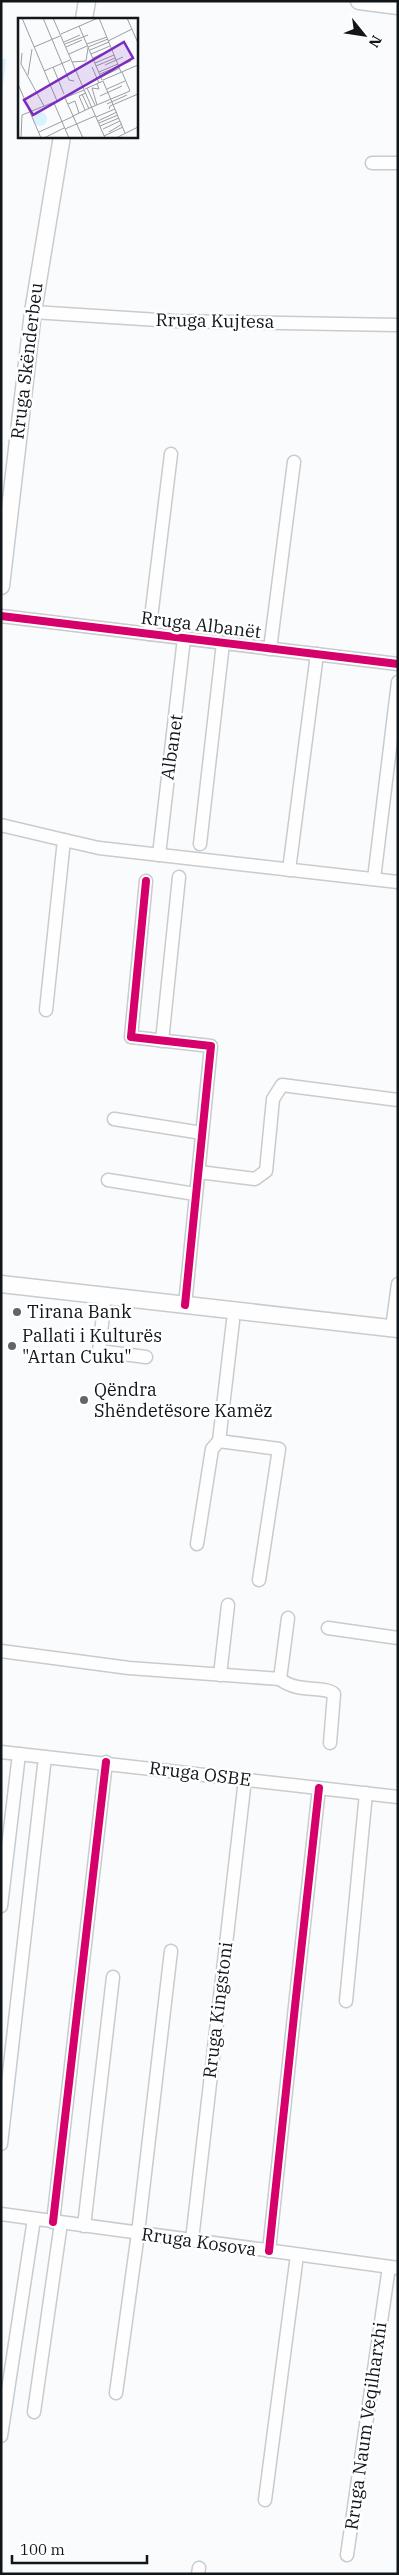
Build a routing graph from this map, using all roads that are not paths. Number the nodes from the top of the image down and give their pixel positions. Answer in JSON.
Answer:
{"nodes":[{"id":1,"x":87,"y":1,"type":"edge"},
{"id":2,"x":359,"y":1,"type":"edge"},
{"id":3,"x":398,"y":6,"type":"edge"},
{"id":4,"x":84,"y":18,"type":"edge"},
{"id":5,"x":62,"y":138,"type":"edge"},
{"id":6,"x":372,"y":163,"type":"dead end"},
{"id":7,"x":398,"y":163,"type":"edge"},
{"id":8,"x":33,"y":312,"type":"junction"},
{"id":9,"x":398,"y":325,"type":"edge"},
{"id":10,"x":171,"y":454,"type":"dead end"},
{"id":11,"x":294,"y":462,"type":"dead end"},
{"id":12,"x":4,"y":535,"type":"edge"},
{"id":13,"x":1,"y":586,"type":"edge"},
{"id":14,"x":1,"y":616,"type":"edge"},
{"id":15,"x":149,"y":634,"type":"junction"},
{"id":16,"x":184,"y":638,"type":"junction"},
{"id":17,"x":223,"y":643,"type":"junction"},
{"id":18,"x":270,"y":649,"type":"junction"},
{"id":19,"x":317,"y":654,"type":"junction"},
{"id":20,"x":398,"y":664,"type":"edge"},
{"id":21,"x":398,"y":682,"type":"edge"},
{"id":22,"x":1,"y":825,"type":"edge"},
{"id":23,"x":64,"y":840,"type":"junction"},
{"id":24,"x":200,"y":844,"type":"dead end"},
{"id":25,"x":159,"y":855,"type":"junction"},
{"id":26,"x":289,"y":870,"type":"junction"},
{"id":27,"x":179,"y":877,"type":"dead end"},
{"id":28,"x":374,"y":879,"type":"junction"},
{"id":29,"x":146,"y":881,"type":"dead end"},
{"id":30,"x":398,"y":882,"type":"edge"},
{"id":31,"x":46,"y":1010,"type":"dead end"},
{"id":32,"x":162,"y":1041,"type":"junction"},
{"id":33,"x":398,"y":1100,"type":"edge"},
{"id":34,"x":114,"y":1119,"type":"dead end"},
{"id":35,"x":202,"y":1133,"type":"junction"},
{"id":36,"x":199,"y":1172,"type":"junction"},
{"id":37,"x":108,"y":1180,"type":"dead end"},
{"id":38,"x":195,"y":1194,"type":"junction"},
{"id":39,"x":1,"y":1284,"type":"edge"},
{"id":40,"x":398,"y":1284,"type":"edge"},
{"id":41,"x":1,"y":1295,"type":"edge"},
{"id":42,"x":104,"y":1306,"type":"junction"},
{"id":43,"x":184,"y":1310,"type":"junction"},
{"id":44,"x":233,"y":1321,"type":"junction"},
{"id":45,"x":396,"y":1332,"type":"edge"},
{"id":46,"x":146,"y":1357,"type":"dead end"},
{"id":47,"x":219,"y":1441,"type":"junction"},
{"id":48,"x":197,"y":1544,"type":"dead end"},
{"id":49,"x":260,"y":1580,"type":"dead end"},
{"id":50,"x":228,"y":1605,"type":"dead end"},
{"id":51,"x":288,"y":1618,"type":"dead end"},
{"id":52,"x":328,"y":1628,"type":"dead end"},
{"id":53,"x":398,"y":1638,"type":"edge"},
{"id":54,"x":1,"y":1651,"type":"edge"},
{"id":55,"x":220,"y":1675,"type":"junction"},
{"id":56,"x":280,"y":1679,"type":"junction"},
{"id":57,"x":330,"y":1743,"type":"dead end"},
{"id":58,"x":1,"y":1752,"type":"edge"},
{"id":59,"x":19,"y":1754,"type":"junction"},
{"id":60,"x":45,"y":1757,"type":"junction"},
{"id":61,"x":106,"y":1762,"type":"junction"},
{"id":62,"x":245,"y":1779,"type":"junction"},
{"id":63,"x":319,"y":1788,"type":"junction"},
{"id":64,"x":366,"y":1793,"type":"junction"},
{"id":65,"x":398,"y":1797,"type":"edge"},
{"id":66,"x":1,"y":1906,"type":"edge"},
{"id":67,"x":171,"y":1951,"type":"dead end"},
{"id":68,"x":113,"y":1977,"type":"dead end"},
{"id":69,"x":346,"y":2001,"type":"dead end"},
{"id":70,"x":1,"y":2144,"type":"edge"},
{"id":71,"x":1,"y":2214,"type":"edge"},
{"id":72,"x":34,"y":2219,"type":"junction"},
{"id":73,"x":57,"y":2222,"type":"junction"},
{"id":74,"x":84,"y":2226,"type":"junction"},
{"id":75,"x":138,"y":2234,"type":"junction"},
{"id":76,"x":192,"y":2240,"type":"junction"},
{"id":77,"x":268,"y":2251,"type":"junction"},
{"id":78,"x":297,"y":2255,"type":"junction"},
{"id":79,"x":393,"y":2268,"type":"edge"},
{"id":80,"x":116,"y":2393,"type":"dead end"},
{"id":81,"x":34,"y":2412,"type":"dead end"},
{"id":82,"x":1,"y":2436,"type":"edge"},
{"id":83,"x":266,"y":2500,"type":"dead end"},
{"id":84,"x":347,"y":2554,"type":"dead end"}],
"edges":[{"from":1,"to":4,"type":"main road"},
{"from":2,"to":3,"type":"main road"},
{"from":5,"to":8,"type":"main road","name":"Rruga Skënderbeu"},
{"from":6,"to":7,"type":"street"},
{"from":8,"to":9,"type":"street","name":"Rruga Kujtesa"},
{"from":8,"to":12,"type":"main road","name":"Rruga Skënderbeu"},
{"from":10,"to":15,"type":"street"},
{"from":11,"to":18,"type":"street"},
{"from":12,"to":13,"type":"main road","name":"Rruga Skënderbeu"},
{"from":14,"to":15,"type":"street","name":"Rruga Albanët"},
{"from":15,"to":16,"type":"street","name":"Rruga Albanët"},
{"from":16,"to":17,"type":"street","name":"Rruga Albanët"},
{"from":16,"to":25,"type":"street","name":"Albanet"},
{"from":17,"to":18,"type":"street","name":"Rruga Albanët"},
{"from":17,"to":24,"type":"street"},
{"from":18,"to":19,"type":"street","name":"Rruga Albanët"},
{"from":19,"to":20,"type":"street","name":"Rruga Albanët"},
{"from":19,"to":26,"type":"street"},
{"from":21,"to":28,"type":"street"},
{"from":22,"to":23,"type":"street"},
{"from":23,"to":25,"type":"street"},
{"from":23,"to":31,"type":"street"},
{"from":25,"to":26,"type":"street"},
{"from":26,"to":28,"type":"street"},
{"from":27,"to":32,"type":"street"},
{"from":28,"to":30,"type":"street"},
{"from":29,"to":32,"type":"street"},
{"from":32,"to":35,"type":"street"},
{"from":33,"to":36,"type":"street"},
{"from":34,"to":35,"type":"street"},
{"from":35,"to":36,"type":"street"},
{"from":36,"to":38,"type":"street"},
{"from":37,"to":38,"type":"street"},
{"from":38,"to":43,"type":"street"},
{"from":39,"to":43,"type":"main road"},
{"from":40,"to":45,"type":"street"},
{"from":41,"to":42,"type":"main road"},
{"from":42,"to":43,"type":"main road"},
{"from":42,"to":46,"type":"street"},
{"from":43,"to":44,"type":"main road"},
{"from":43,"to":45,"type":"main road"},
{"from":44,"to":45,"type":"main road"},
{"from":44,"to":47,"type":"street"},
{"from":47,"to":48,"type":"street"},
{"from":47,"to":49,"type":"street"},
{"from":50,"to":55,"type":"street"},
{"from":51,"to":56,"type":"street"},
{"from":52,"to":53,"type":"street"},
{"from":54,"to":55,"type":"street"},
{"from":55,"to":56,"type":"street"},
{"from":56,"to":57,"type":"street"},
{"from":58,"to":59,"type":"street","name":"Rruga OSBE"},
{"from":59,"to":60,"type":"street","name":"Rruga OSBE"},
{"from":59,"to":66,"type":"street"},
{"from":60,"to":61,"type":"street","name":"Rruga OSBE"},
{"from":60,"to":70,"type":"street"},
{"from":61,"to":62,"type":"street","name":"Rruga OSBE"},
{"from":61,"to":73,"type":"street"},
{"from":62,"to":63,"type":"street","name":"Rruga OSBE"},
{"from":62,"to":76,"type":"street","name":"Rruga Kingstoni"},
{"from":63,"to":64,"type":"street","name":"Rruga OSBE"},
{"from":63,"to":77,"type":"street"},
{"from":64,"to":65,"type":"street","name":"Rruga OSBE"},
{"from":64,"to":69,"type":"street"},
{"from":67,"to":75,"type":"street"},
{"from":68,"to":74,"type":"street"},
{"from":71,"to":72,"type":"street","name":"Rruga Kosova"},
{"from":72,"to":73,"type":"street","name":"Rruga Kosova"},
{"from":72,"to":82,"type":"street"},
{"from":73,"to":74,"type":"street","name":"Rruga Kosova"},
{"from":73,"to":81,"type":"street"},
{"from":74,"to":75,"type":"street","name":"Rruga Kosova"},
{"from":75,"to":76,"type":"street","name":"Rruga Kosova"},
{"from":75,"to":80,"type":"street"},
{"from":76,"to":77,"type":"street","name":"Rruga Kosova"},
{"from":77,"to":78,"type":"street","name":"Rruga Kosova"},
{"from":78,"to":79,"type":"street","name":"Rruga Kosova"},
{"from":78,"to":83,"type":"street"},
{"from":79,"to":84,"type":"street","name":"Rruga Naum Veqilharxhi"}]}
